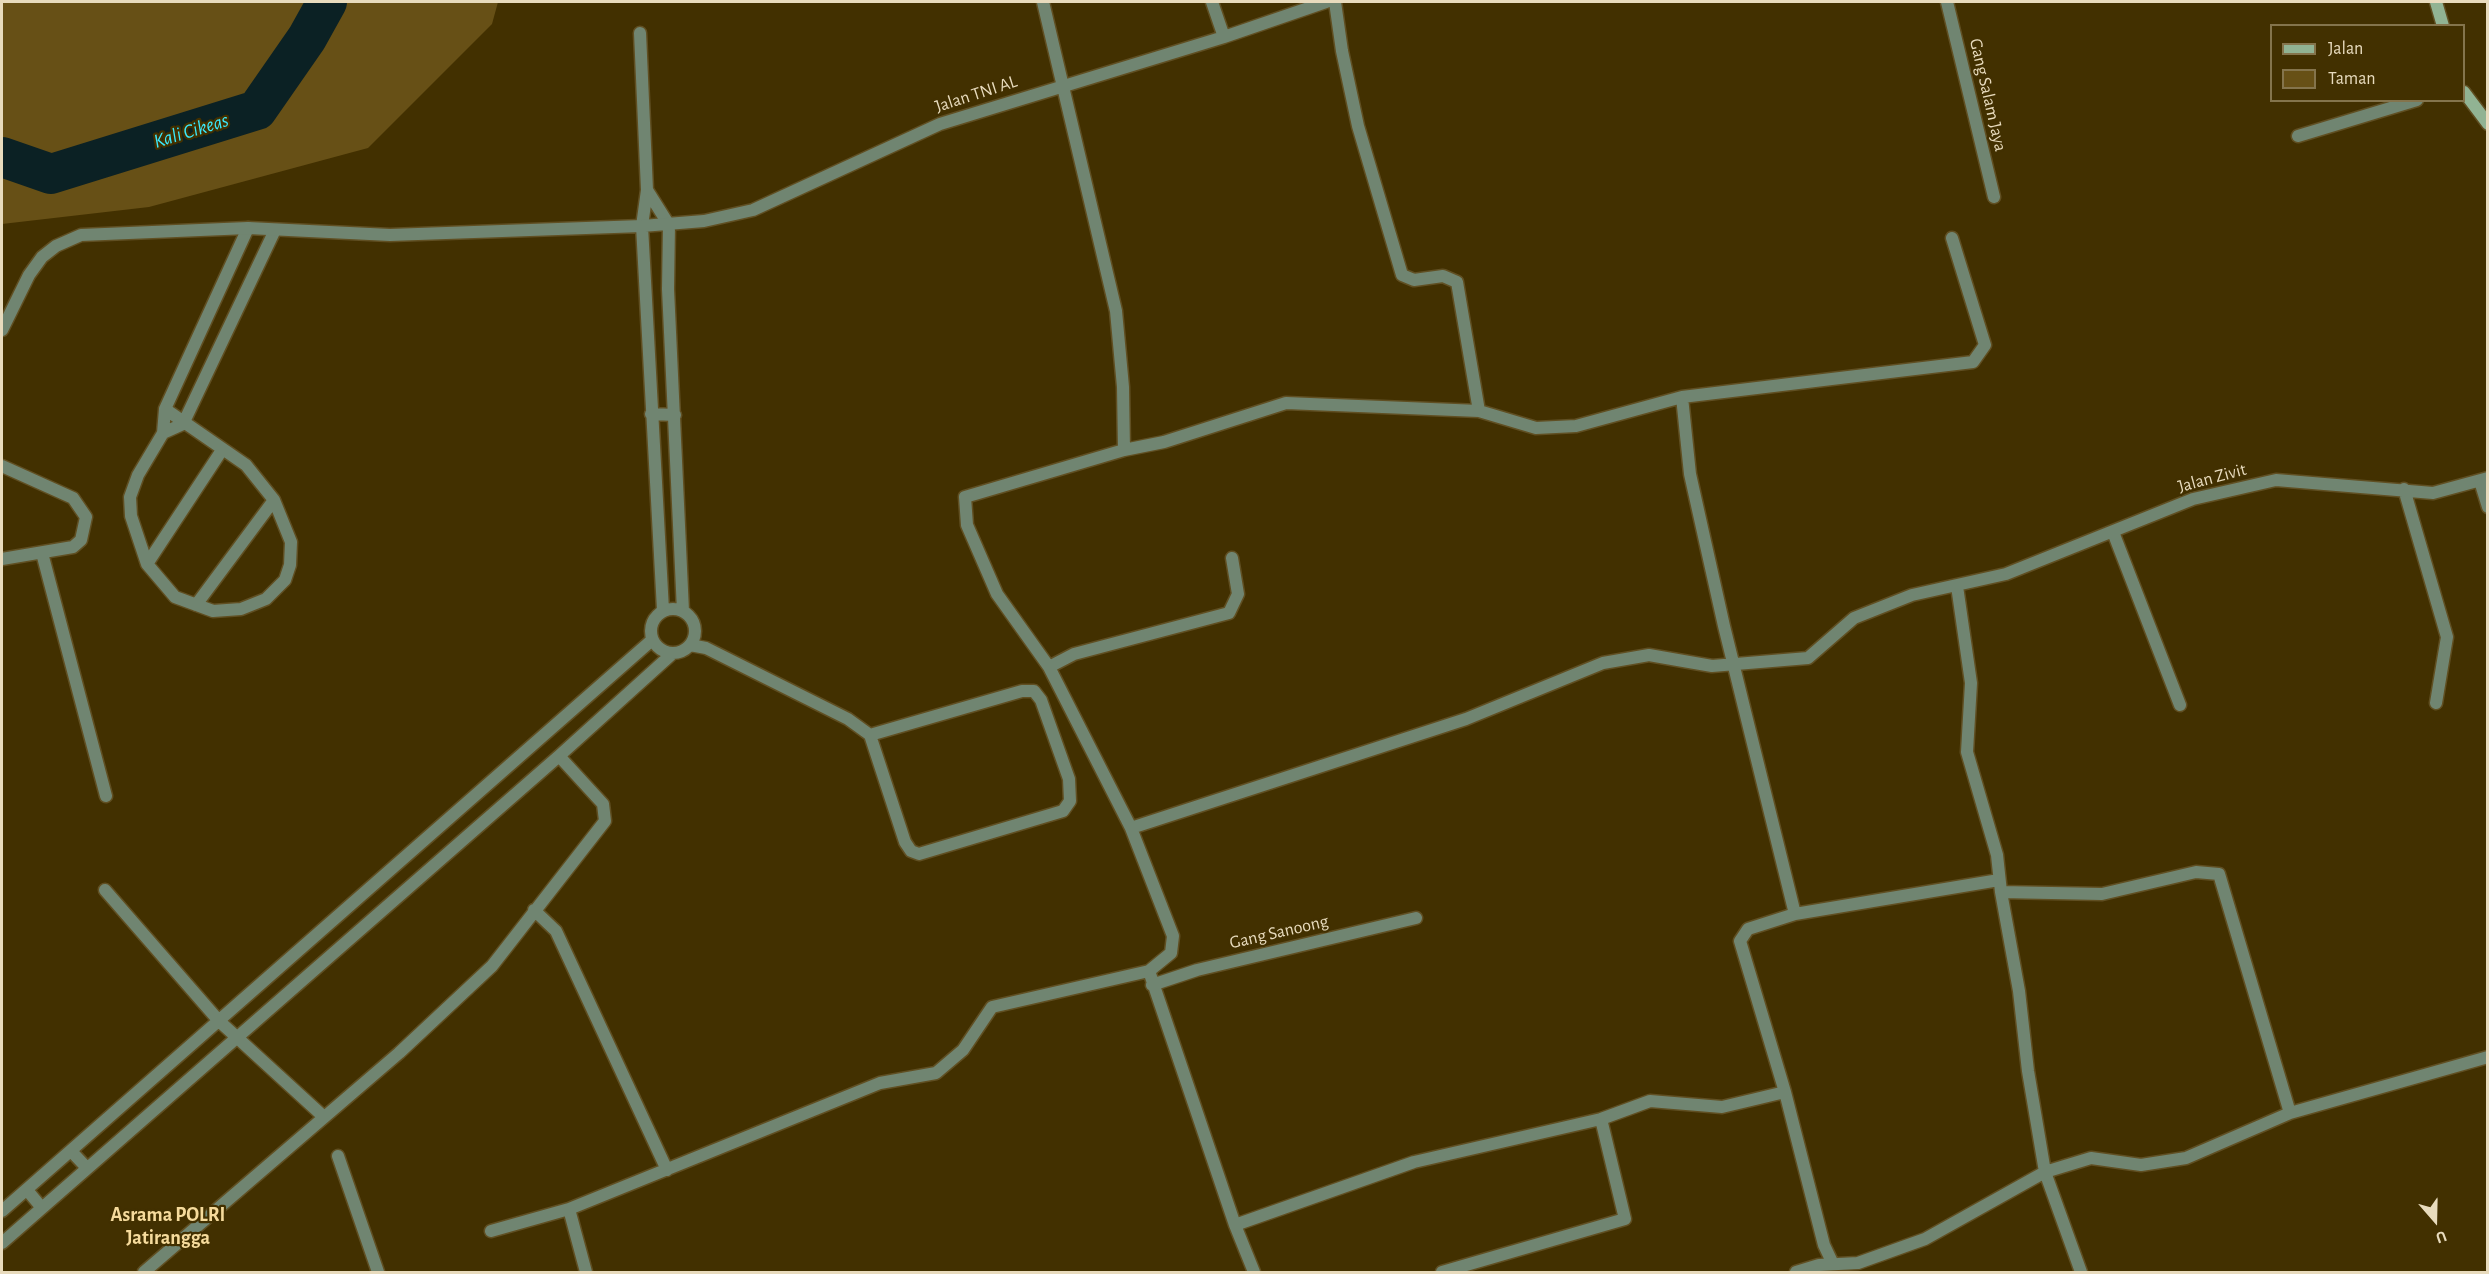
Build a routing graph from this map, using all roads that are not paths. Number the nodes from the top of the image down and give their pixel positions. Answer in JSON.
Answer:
{"nodes":[{"id":1,"x":1043,"y":2,"type":"edge"},
{"id":2,"x":1212,"y":2,"type":"edge"},
{"id":3,"x":1326,"y":2,"type":"edge"},
{"id":4,"x":1335,"y":2,"type":"edge"},
{"id":5,"x":1947,"y":2,"type":"edge"},
{"id":6,"x":2436,"y":2,"type":"edge"},
{"id":7,"x":2442,"y":24,"type":"edge"},
{"id":8,"x":640,"y":33,"type":"dead end"},
{"id":9,"x":1224,"y":37,"type":"junction"},
{"id":10,"x":1063,"y":85,"type":"junction"},
{"id":11,"x":2465,"y":95,"type":"edge"},
{"id":12,"x":2410,"y":102,"type":"edge"},
{"id":13,"x":2487,"y":124,"type":"edge"},
{"id":14,"x":2298,"y":136,"type":"dead end"},
{"id":15,"x":647,"y":190,"type":"junction"},
{"id":16,"x":1994,"y":197,"type":"dead end"},
{"id":17,"x":669,"y":225,"type":"junction"},
{"id":18,"x":642,"y":226,"type":"junction"},
{"id":19,"x":248,"y":228,"type":"junction"},
{"id":20,"x":275,"y":231,"type":"junction"},
{"id":21,"x":1952,"y":238,"type":"dead end"},
{"id":22,"x":2,"y":330,"type":"edge"},
{"id":23,"x":1682,"y":397,"type":"junction"},
{"id":24,"x":165,"y":410,"type":"junction"},
{"id":25,"x":1479,"y":411,"type":"junction"},
{"id":26,"x":651,"y":414,"type":"junction"},
{"id":27,"x":675,"y":415,"type":"junction"},
{"id":28,"x":183,"y":424,"type":"junction"},
{"id":29,"x":163,"y":432,"type":"junction"},
{"id":30,"x":222,"y":450,"type":"junction"},
{"id":31,"x":1124,"y":450,"type":"junction"},
{"id":32,"x":2,"y":466,"type":"edge"},
{"id":33,"x":2484,"y":480,"type":"edge"},
{"id":34,"x":2404,"y":489,"type":"junction"},
{"id":35,"x":274,"y":500,"type":"junction"},
{"id":36,"x":2487,"y":507,"type":"edge"},
{"id":37,"x":2113,"y":532,"type":"junction"},
{"id":38,"x":42,"y":553,"type":"junction"},
{"id":39,"x":1232,"y":558,"type":"dead end"},
{"id":40,"x":2,"y":559,"type":"edge"},
{"id":41,"x":147,"y":564,"type":"junction"},
{"id":42,"x":1957,"y":586,"type":"junction"},
{"id":43,"x":196,"y":605,"type":"junction"},
{"id":44,"x":663,"y":610,"type":"junction"},
{"id":45,"x":683,"y":611,"type":"junction"},
{"id":46,"x":652,"y":640,"type":"junction"},
{"id":47,"x":693,"y":641,"type":"junction"},
{"id":48,"x":672,"y":653,"type":"junction"},
{"id":49,"x":1734,"y":662,"type":"junction"},
{"id":50,"x":1049,"y":667,"type":"junction"},
{"id":51,"x":2436,"y":703,"type":"dead end"},
{"id":52,"x":2180,"y":705,"type":"dead end"},
{"id":53,"x":870,"y":735,"type":"junction"},
{"id":54,"x":559,"y":756,"type":"junction"},
{"id":55,"x":106,"y":796,"type":"dead end"},
{"id":56,"x":1131,"y":828,"type":"junction"},
{"id":57,"x":2000,"y":886,"type":"junction"},
{"id":58,"x":105,"y":890,"type":"dead end"},
{"id":59,"x":534,"y":910,"type":"junction"},
{"id":60,"x":1795,"y":914,"type":"junction"},
{"id":61,"x":1416,"y":918,"type":"dead end"},
{"id":62,"x":1149,"y":971,"type":"junction"},
{"id":63,"x":1152,"y":985,"type":"junction"},
{"id":64,"x":219,"y":1021,"type":"junction"},
{"id":65,"x":236,"y":1036,"type":"junction"},
{"id":66,"x":2487,"y":1057,"type":"edge"},
{"id":67,"x":1785,"y":1092,"type":"junction"},
{"id":68,"x":2290,"y":1113,"type":"junction"},
{"id":69,"x":324,"y":1117,"type":"junction"},
{"id":70,"x":1601,"y":1119,"type":"junction"},
{"id":71,"x":71,"y":1151,"type":"junction"},
{"id":72,"x":338,"y":1156,"type":"dead end"},
{"id":73,"x":87,"y":1168,"type":"junction"},
{"id":74,"x":667,"y":1170,"type":"junction"},
{"id":75,"x":2045,"y":1172,"type":"junction"},
{"id":76,"x":27,"y":1190,"type":"junction"},
{"id":77,"x":42,"y":1208,"type":"junction"},
{"id":78,"x":569,"y":1209,"type":"junction"},
{"id":79,"x":2,"y":1212,"type":"edge"},
{"id":80,"x":1235,"y":1225,"type":"junction"},
{"id":81,"x":491,"y":1232,"type":"dead end"},
{"id":82,"x":2,"y":1243,"type":"edge"},
{"id":83,"x":1833,"y":1264,"type":"junction"},
{"id":84,"x":1820,"y":1269,"type":"edge"},
{"id":85,"x":144,"y":1272,"type":"edge"},
{"id":86,"x":378,"y":1272,"type":"edge"},
{"id":87,"x":586,"y":1272,"type":"edge"},
{"id":88,"x":1254,"y":1272,"type":"edge"},
{"id":89,"x":1442,"y":1272,"type":"edge"},
{"id":90,"x":1796,"y":1272,"type":"edge"},
{"id":91,"x":2081,"y":1272,"type":"edge"}],
"edges":[{"from":1,"to":10,"type":"street"},
{"from":2,"to":9,"type":"street"},
{"from":3,"to":9,"type":"street","name":"Jalan TNI AL"},
{"from":4,"to":25,"type":"street"},
{"from":5,"to":16,"type":"street","name":"Gang Salam Jaya"},
{"from":6,"to":7,"type":"main road"},
{"from":8,"to":15,"type":"street"},
{"from":9,"to":10,"type":"street","name":"Jalan TNI AL"},
{"from":10,"to":17,"type":"street","name":"Jalan TNI AL"},
{"from":10,"to":31,"type":"street"},
{"from":11,"to":13,"type":"main road"},
{"from":12,"to":14,"type":"street"},
{"from":15,"to":17,"type":"street"},
{"from":15,"to":18,"type":"street"},
{"from":17,"to":18,"type":"street","name":"Jalan TNI AL"},
{"from":17,"to":27,"type":"street"},
{"from":18,"to":20,"type":"street","name":"Jalan TNI AL"},
{"from":18,"to":26,"type":"street"},
{"from":19,"to":20,"type":"street","name":"Jalan TNI AL"},
{"from":19,"to":22,"type":"street","name":"Jalan TNI AL"},
{"from":19,"to":24,"type":"street"},
{"from":20,"to":28,"type":"street"},
{"from":21,"to":23,"type":"street"},
{"from":23,"to":25,"type":"street"},
{"from":23,"to":49,"type":"street"},
{"from":24,"to":28,"type":"street"},
{"from":24,"to":29,"type":"street"},
{"from":25,"to":31,"type":"street"},
{"from":26,"to":27,"type":"street"},
{"from":26,"to":44,"type":"street"},
{"from":27,"to":45,"type":"street"},
{"from":28,"to":29,"type":"street"},
{"from":28,"to":30,"type":"street"},
{"from":29,"to":41,"type":"street"},
{"from":30,"to":35,"type":"street"},
{"from":30,"to":41,"type":"street"},
{"from":31,"to":50,"type":"street"},
{"from":32,"to":38,"type":"street"},
{"from":33,"to":34,"type":"street","name":"Jalan Zivit"},
{"from":33,"to":36,"type":"street"},
{"from":34,"to":37,"type":"street","name":"Jalan Zivit"},
{"from":34,"to":51,"type":"street"},
{"from":35,"to":43,"type":"street"},
{"from":35,"to":43,"type":"street"},
{"from":37,"to":42,"type":"street","name":"Jalan Zivit"},
{"from":37,"to":52,"type":"street"},
{"from":38,"to":40,"type":"street"},
{"from":38,"to":55,"type":"street"},
{"from":39,"to":50,"type":"street"},
{"from":41,"to":43,"type":"street"},
{"from":42,"to":49,"type":"street","name":"Jalan Zivit"},
{"from":42,"to":57,"type":"street"},
{"from":44,"to":45,"type":"street"},
{"from":44,"to":46,"type":"street"},
{"from":45,"to":47,"type":"street"},
{"from":46,"to":48,"type":"street"},
{"from":46,"to":64,"type":"street"},
{"from":47,"to":48,"type":"street"},
{"from":47,"to":53,"type":"street"},
{"from":48,"to":54,"type":"street"},
{"from":49,"to":56,"type":"street","name":"Jalan Zivit"},
{"from":49,"to":60,"type":"street"},
{"from":50,"to":56,"type":"street"},
{"from":53,"to":53,"type":"street"},
{"from":54,"to":59,"type":"street"},
{"from":54,"to":65,"type":"street"},
{"from":56,"to":62,"type":"street"},
{"from":57,"to":60,"type":"street"},
{"from":57,"to":68,"type":"street"},
{"from":57,"to":75,"type":"street"},
{"from":58,"to":64,"type":"street"},
{"from":59,"to":69,"type":"street"},
{"from":59,"to":74,"type":"street"},
{"from":60,"to":67,"type":"street"},
{"from":61,"to":63,"type":"street","name":"Gang Sanoong"},
{"from":62,"to":63,"type":"street"},
{"from":62,"to":74,"type":"street"},
{"from":63,"to":80,"type":"street"},
{"from":64,"to":65,"type":"street"},
{"from":64,"to":71,"type":"street"},
{"from":65,"to":69,"type":"street"},
{"from":65,"to":73,"type":"street"},
{"from":66,"to":68,"type":"street"},
{"from":67,"to":70,"type":"street"},
{"from":67,"to":83,"type":"street"},
{"from":68,"to":75,"type":"street"},
{"from":69,"to":85,"type":"street"},
{"from":70,"to":80,"type":"street"},
{"from":70,"to":89,"type":"street"},
{"from":71,"to":73,"type":"street"},
{"from":71,"to":76,"type":"street"},
{"from":72,"to":86,"type":"street"},
{"from":73,"to":77,"type":"street"},
{"from":74,"to":78,"type":"street"},
{"from":75,"to":83,"type":"street"},
{"from":75,"to":91,"type":"street"},
{"from":76,"to":77,"type":"street"},
{"from":76,"to":79,"type":"street"},
{"from":77,"to":82,"type":"street"},
{"from":78,"to":81,"type":"street"},
{"from":78,"to":87,"type":"street"},
{"from":80,"to":88,"type":"street"},
{"from":83,"to":84,"type":"street"},
{"from":84,"to":90,"type":"street"}]}
